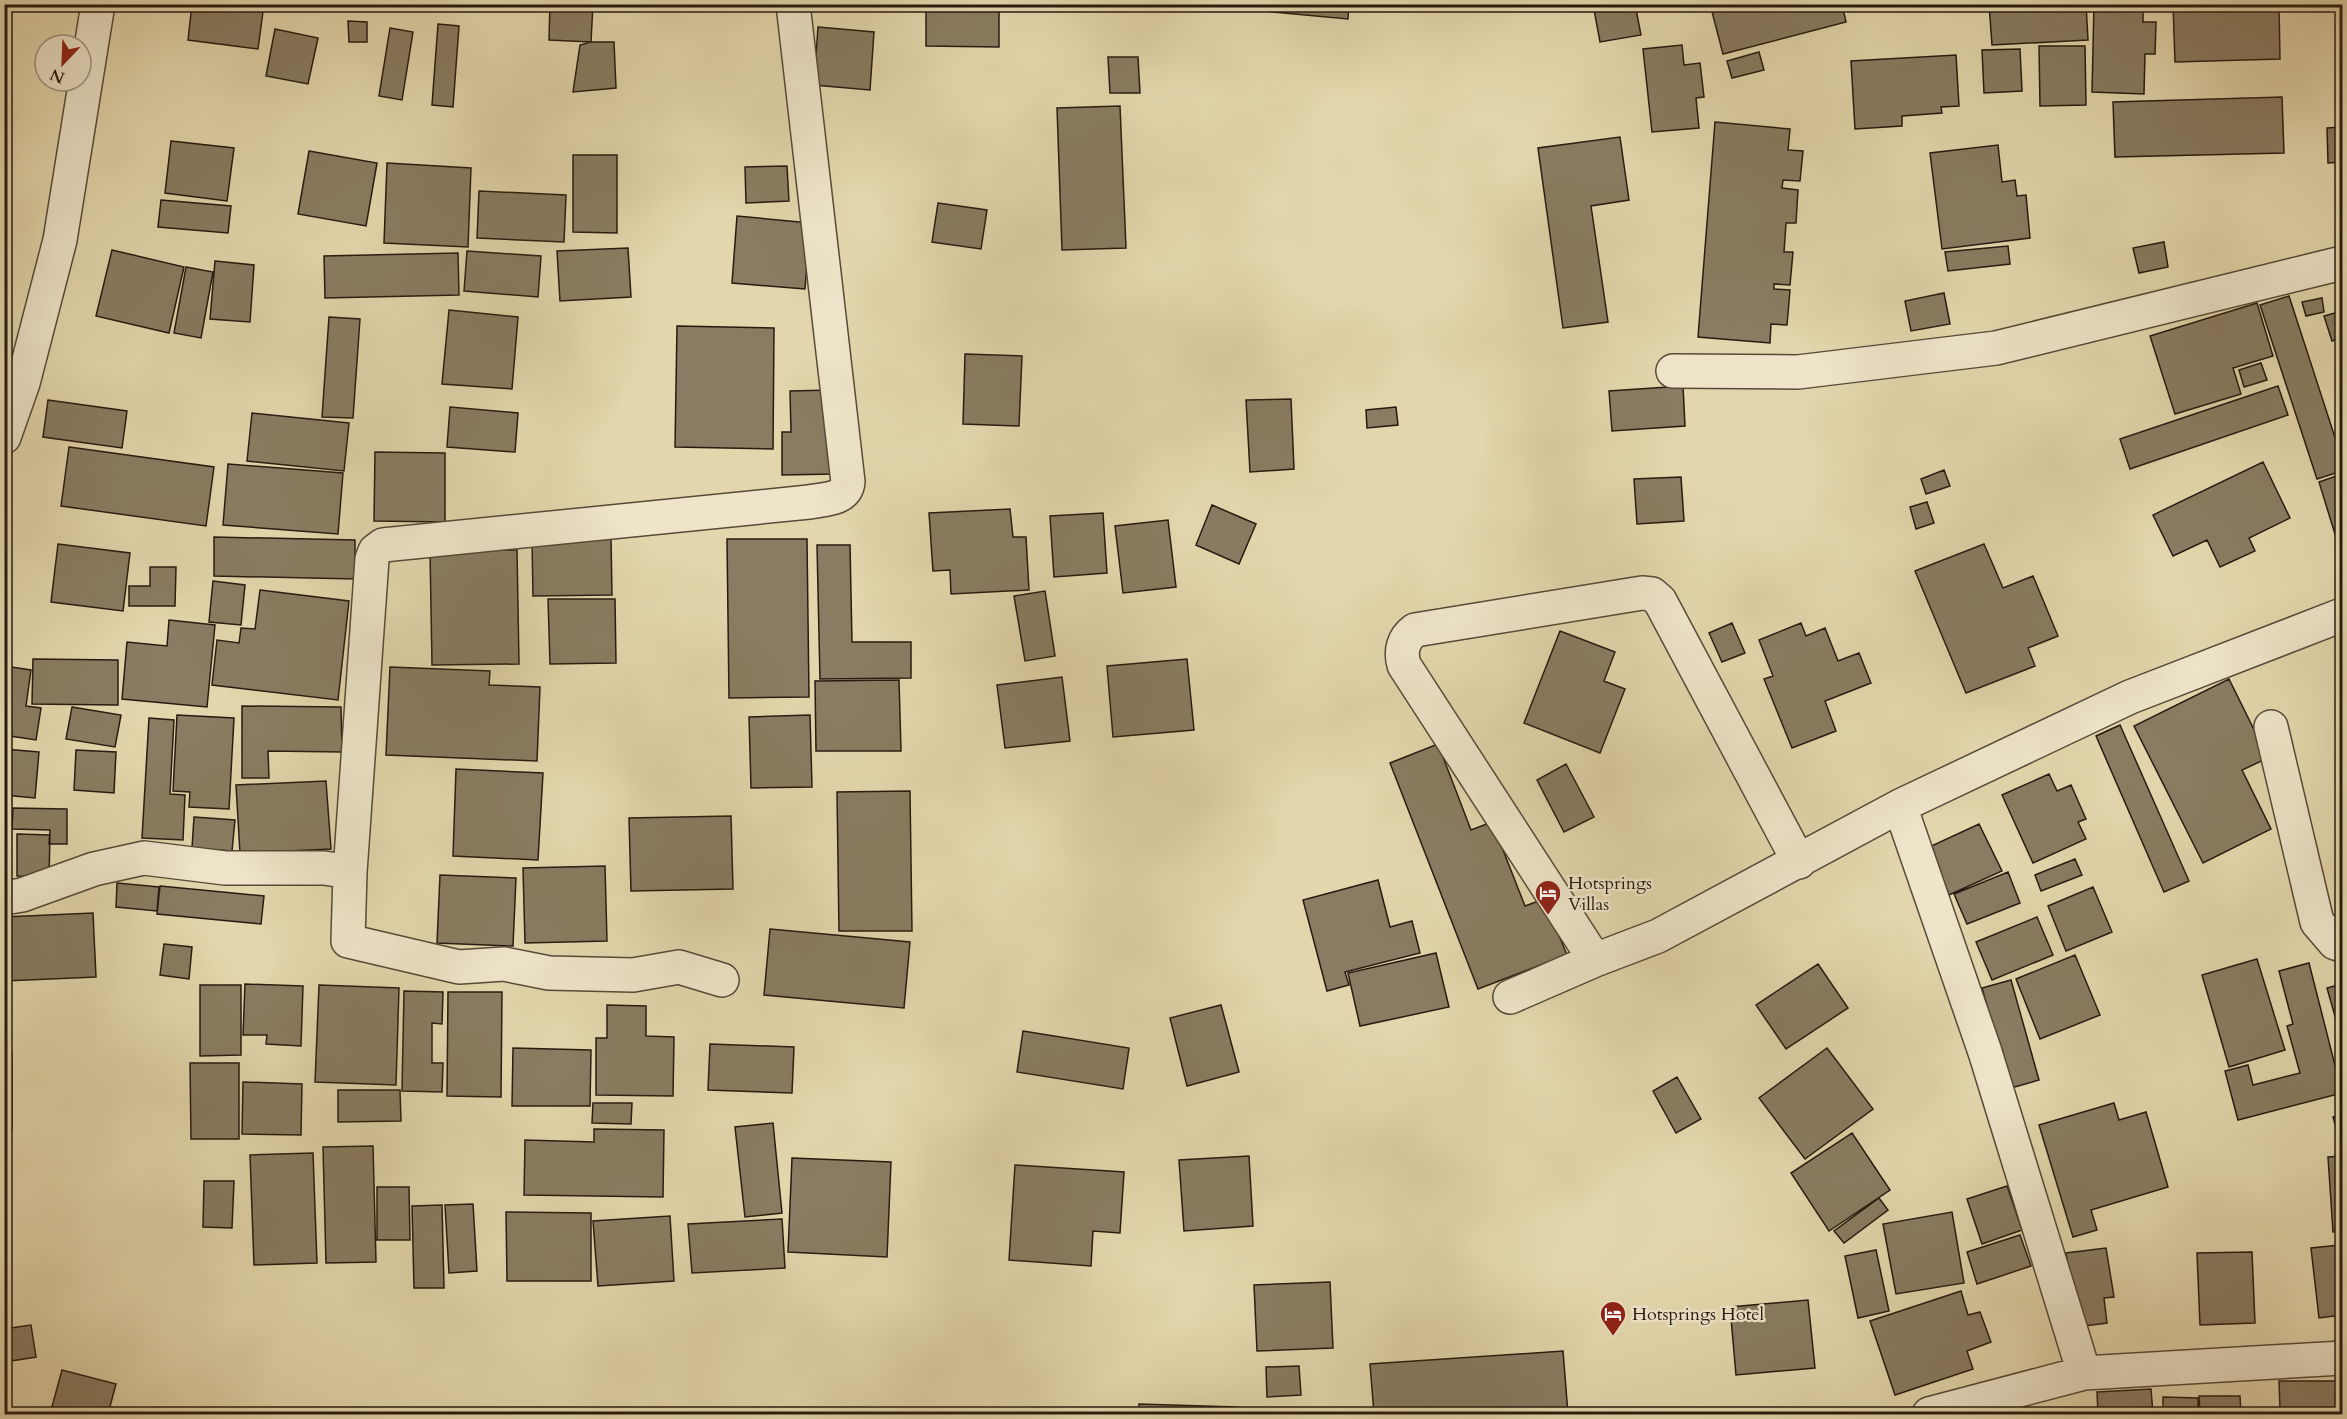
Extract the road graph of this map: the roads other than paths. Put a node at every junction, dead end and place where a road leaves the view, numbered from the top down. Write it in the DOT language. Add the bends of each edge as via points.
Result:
graph roads {
  1 [pos="98,4"];
  2 [pos="793,4"];
  3 [pos="2343,264"];
  4 [pos="1673,371"];
  5 [pos="4,437"];
  6 [pos="2343,615"];
  7 [pos="2271,727"];
  8 [pos="1900,806"];
  9 [pos="1799,862"];
  10 [pos="350,872"];
  11 [pos="4,898"];
  12 [pos="2343,945"];
  13 [pos="1594,960"];
  14 [pos="722,980"];
  15 [pos="1510,997"];
  16 [pos="2343,1358"];
  17 [pos="2084,1373"];
  18 [pos="1929,1414"];
  1 -- 5 [label="street" via="60,240 23,383"];
  2 -- 10 [label="street" via="847,489 838,496 809,502 383,545 375,551"];
  3 -- 4 [label="street" via="1996,348 1798,372"];
  6 -- 8 [label="street" via="2130,697"];
  7 -- 12 [label="street" via="2317,922 2336,943"];
  8 -- 9 [label="street"];
  8 -- 17 [label="street" via="1985,1052"];
  9 -- 13 [label="street" via="1658,936"];
  9 -- 13 [label="street" via="1660,601 1652,594 1415,630 1408,635 1402,650 1404,665"];
  10 -- 11 [label="street" via="324,868 225,868 144,858"];
  10 -- 14 [label="street" via="348,941 459,968 504,963 549,973 633,975 679,967"];
  13 -- 15 [label="street"];
  16 -- 17 [label="street"];
  17 -- 18 [label="street"];
}
